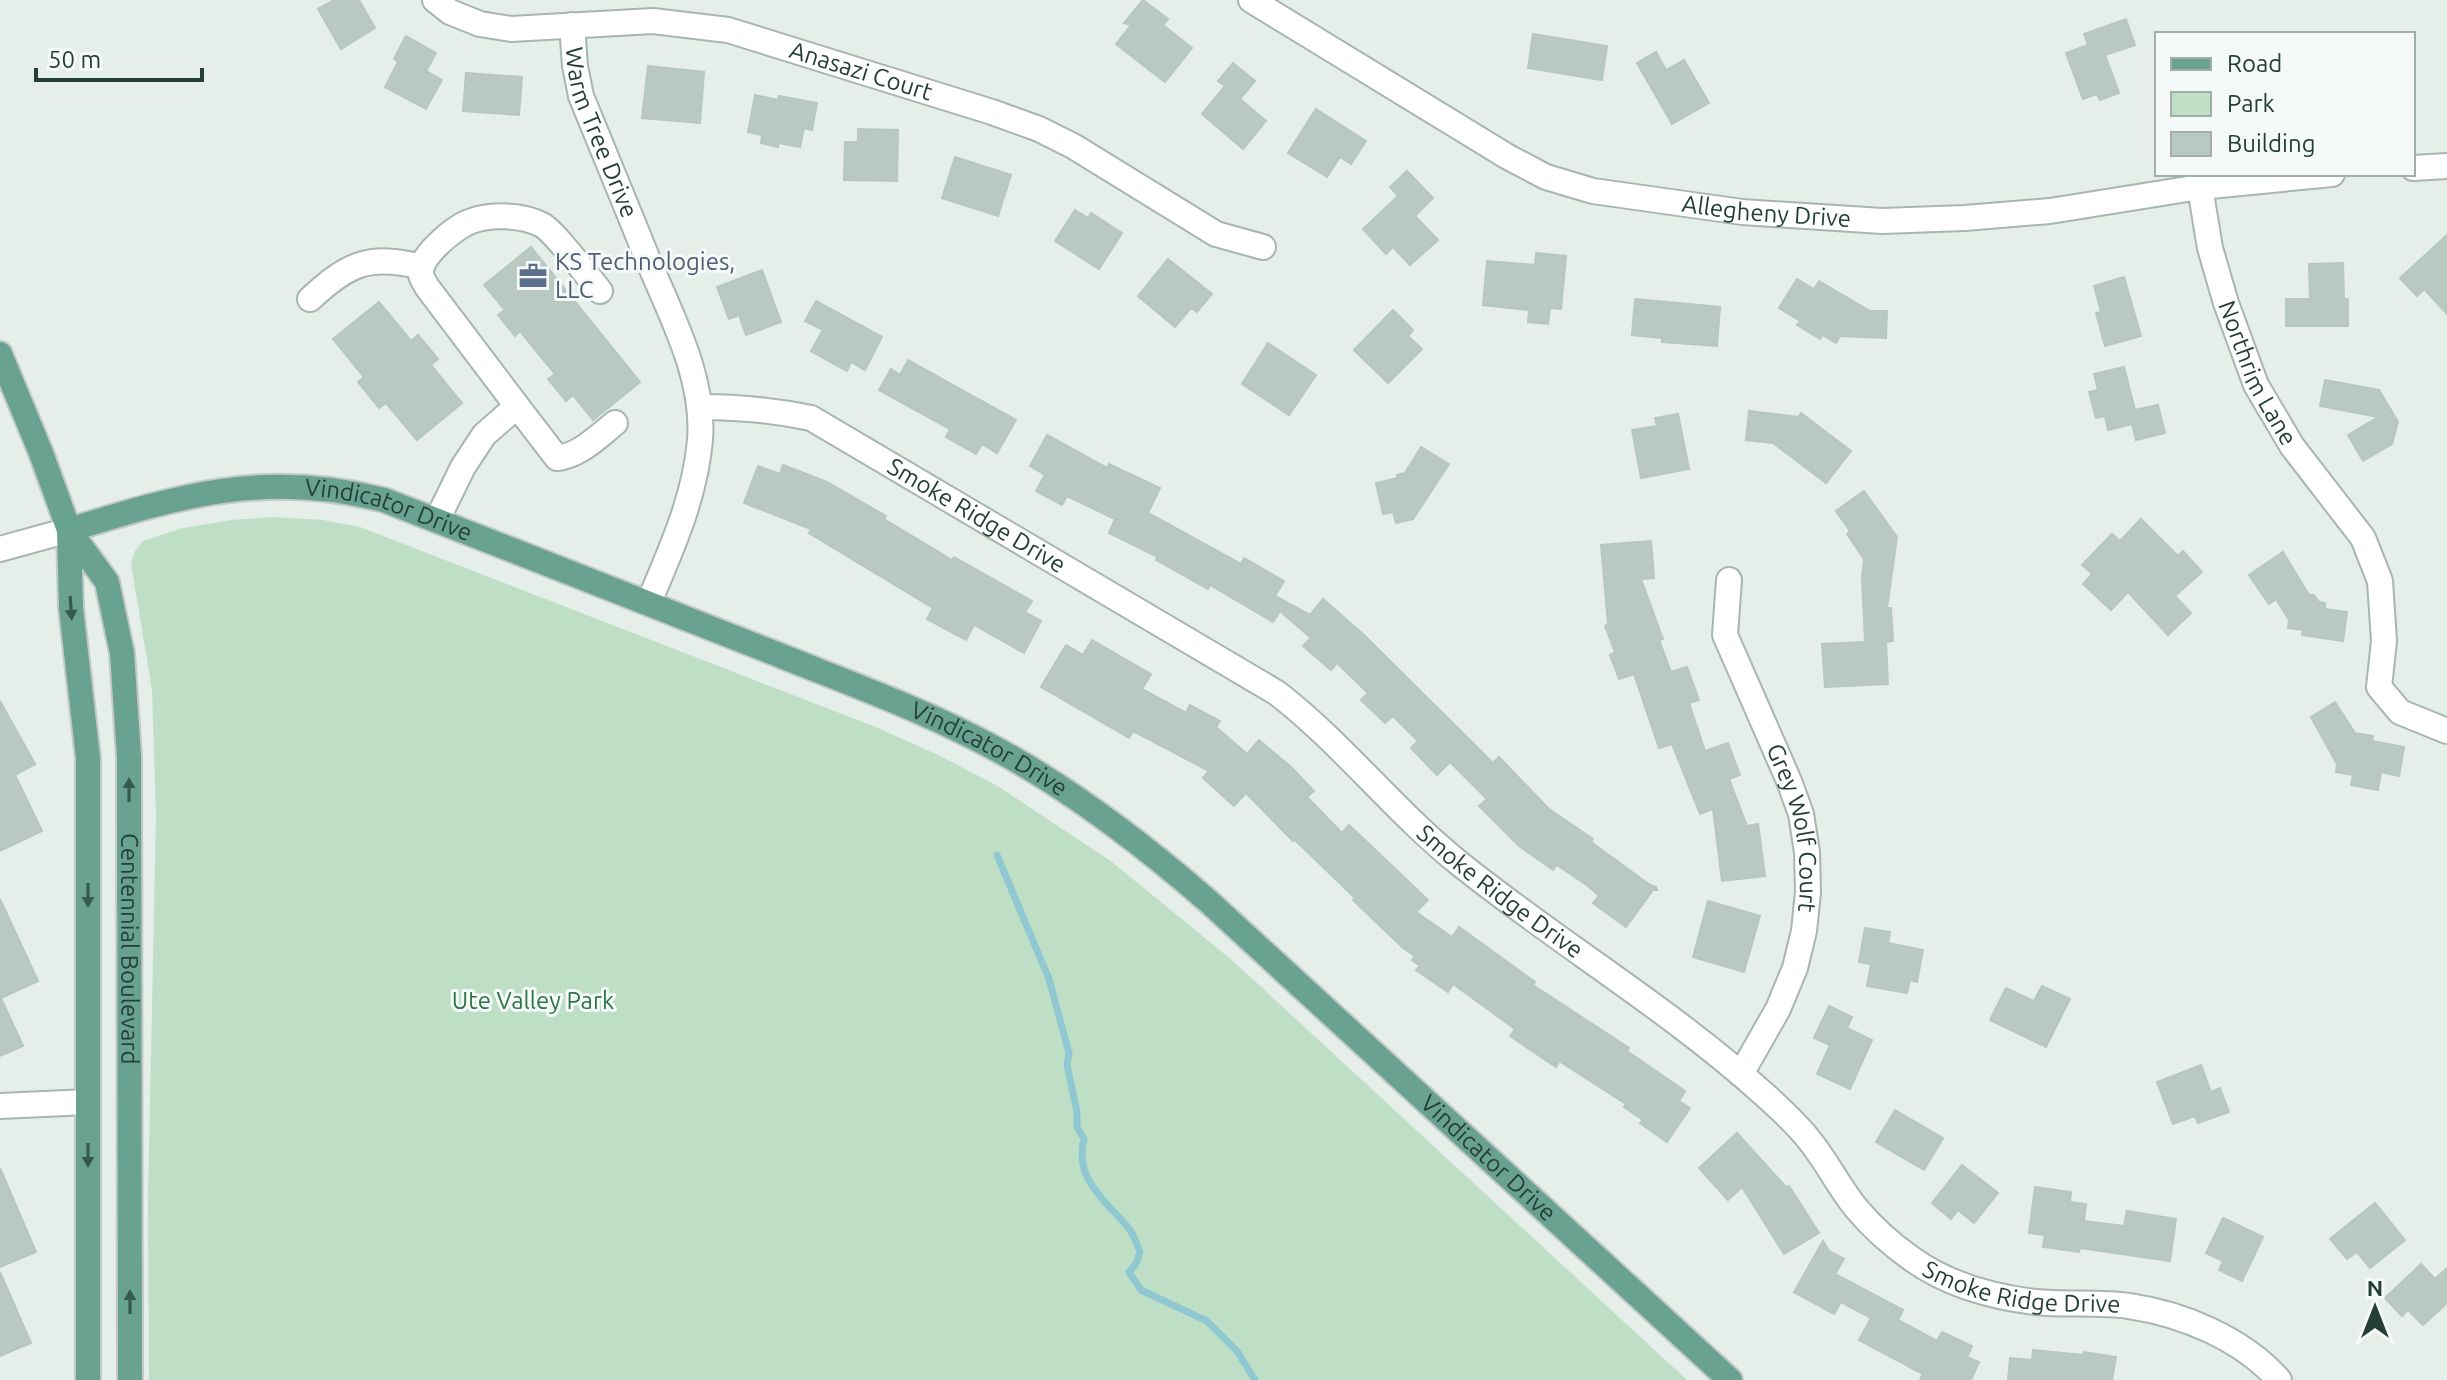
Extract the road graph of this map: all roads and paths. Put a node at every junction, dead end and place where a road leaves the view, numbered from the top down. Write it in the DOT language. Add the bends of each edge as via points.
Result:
graph roads {
  1 [pos="435,0"];
  2 [pos="1251,0"];
  3 [pos="572,25"];
  4 [pos="2447,166"];
  5 [pos="2415,168"];
  6 [pos="2312,176"];
  7 [pos="2200,187"];
  8 [pos="1263,247"];
  9 [pos="422,267"];
  10 [pos="600,291"];
  11 [pos="310,299"];
  12 [pos="0,354"];
  13 [pos="517,406"];
  14 [pos="700,407"];
  15 [pos="615,423"];
  16 [pos="437,520"];
  17 [pos="69,530"];
  18 [pos="0,549"];
  19 [pos="1729,580"];
  20 [pos="649,602"];
  21 [pos="2447,731"];
  22 [pos="1741,1074"];
  23 [pos="88,1102"];
  24 [pos="0,1106"];
  25 [pos="88,1380"];
  26 [pos="130,1380"];
  27 [pos="1730,1380"];
  28 [pos="2279,1380"];
  1 -- 3 [label="street, Anasazi Court" via="480,24 511,29"];
  2 -- 7 [label="street, Allegheny Drive" via="1508,157 1546,177 1593,191 1742,212 1882,221 2050,211"];
  3 -- 8 [label="street, Anasazi Court" via="653,21 728,30 992,112 1073,146 1216,234"];
  3 -- 14 [label="street, Warm Tree Drive" via="581,96 678,333"];
  4 -- 5 [label="street"];
  6 -- 7 [label="street, Allegheny Drive"];
  7 -- 21 [label="street, Northrim Lane" via="2210,248 2256,385 2292,446 2363,538 2380,581 2384,641 2379,687 2400,712"];
  9 -- 10 [label="street" via="439,243 469,222 522,217 545,227"];
  9 -- 11 [label="street" via="387,261 350,267"];
  9 -- 13 [label="street" via="427,287"];
  12 -- 17 [label="main road, Centennial Boulevard"];
  13 -- 15 [label="street" via="557,458 592,442"];
  13 -- 16 [label="street" via="484,435"];
  14 -- 20 [label="street, Warm Tree Drive" via="690,496"];
  14 -- 22 [label="street, Smoke Ridge Drive" via="745,407 811,418 1277,693 1458,862"];
  16 -- 17 [label="main road, Vindicator Drive" via="347,491 277,485 229,488 149,505"];
  16 -- 20 [label="main road, Vindicator Drive"];
  17 -- 18 [label="street"];
  17 -- 23 [label="main road, Centennial Boulevard, one-way" via="71,608 88,758"];
  26 -- 17 [label="main road, Centennial Boulevard, one-way" via="129,757 122,653 107,582"];
  19 -- 22 [label="street, Grey Wolf Court" via="1725,635 1801,814 1808,892 1795,968"];
  20 -- 27 [label="main road, Vindicator Drive" via="976,738 1147,849"];
  22 -- 28 [label="street, Smoke Ridge Drive" via="1810,1141 1856,1208 1924,1267 1993,1294 2127,1306 2168,1315 2238,1347"];
  23 -- 24 [label="street"];
  23 -- 25 [label="main road, Centennial Boulevard, one-way"];
}
